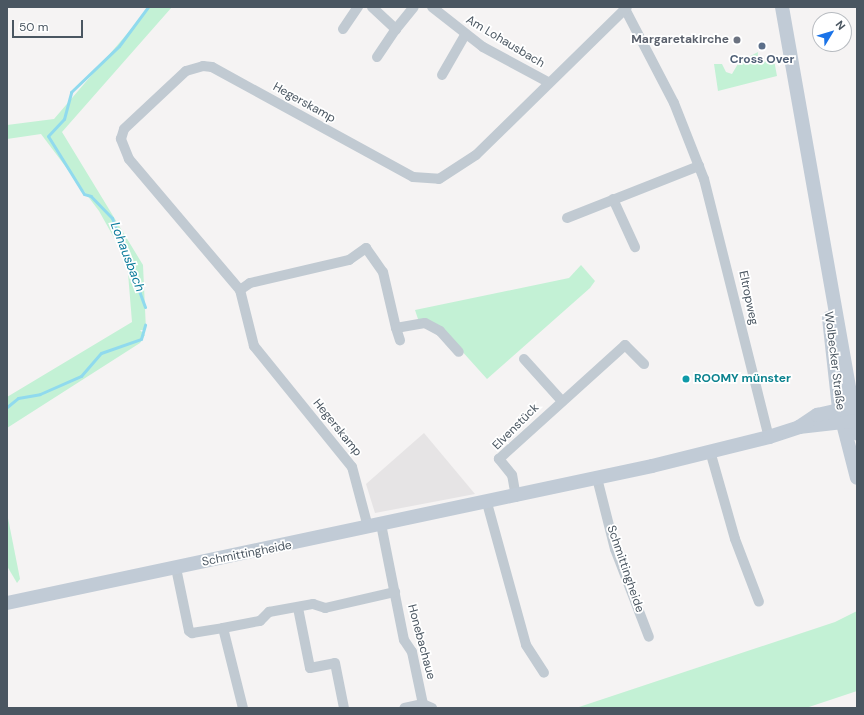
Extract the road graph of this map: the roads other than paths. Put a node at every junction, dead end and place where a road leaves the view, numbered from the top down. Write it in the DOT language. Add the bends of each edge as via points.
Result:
graph roads {
  1 [pos="358,7"];
  2 [pos="372,7"];
  3 [pos="414,7"];
  4 [pos="432,7"];
  5 [pos="626,7"];
  6 [pos="782,7"];
  7 [pos="343,29"];
  8 [pos="396,29"];
  9 [pos="465,35"];
  10 [pos="377,57"];
  11 [pos="442,75"];
  12 [pos="548,82"];
  13 [pos="699,166"];
  14 [pos="613,199"];
  15 [pos="567,218"];
  16 [pos="635,246"];
  17 [pos="240,290"];
  18 [pos="396,328"];
  19 [pos="400,340"];
  20 [pos="459,352"];
  21 [pos="524,359"];
  22 [pos="644,364"];
  23 [pos="562,401"];
  24 [pos="851,417"];
  25 [pos="768,437"];
  26 [pos="710,451"];
  27 [pos="597,478"];
  28 [pos="857,478"];
  29 [pos="516,497"];
  30 [pos="487,503"];
  31 [pos="374,526"];
  32 [pos="176,568"];
  33 [pos="394,592"];
  34 [pos="759,602"];
  35 [pos="7,603"];
  36 [pos="298,608"];
  37 [pos="223,628"];
  38 [pos="649,637"];
  39 [pos="544,672"];
  40 [pos="427,706"];
  41 [pos="243,708"];
  42 [pos="344,708"];
  43 [pos="404,708"];
  1 -- 7 [label="street"];
  2 -- 8 [label="street"];
  3 -- 8 [label="street"];
  4 -- 9 [label="street, Am Lohausbach"];
  5 -- 12 [label="street, Hegerskamp"];
  5 -- 13 [label="street, Eltropweg" via="674,103"];
  6 -- 24 [label="street, Wolbecker Straße"];
  8 -- 10 [label="street"];
  9 -- 11 [label="street"];
  9 -- 12 [label="street, Am Lohausbach"];
  12 -- 17 [label="street, Hegerskamp" via="462,167 431,180 413,177 212,67 196,66 186,71 130,119 121,139 123,150"];
  13 -- 14 [label="street"];
  13 -- 25 [label="street, Eltropweg" via="722,239"];
  14 -- 15 [label="street"];
  14 -- 16 [label="street"];
  17 -- 18 [label="street" via="250,283 349,260 366,248 383,272"];
  17 -- 31 [label="street, Hegerskamp" via="254,346 352,468"];
  18 -- 19 [label="street"];
  18 -- 20 [label="street" via="426,323 440,331"];
  21 -- 23 [label="street"];
  22 -- 23 [label="street, Elvenstück" via="625,345"];
  23 -- 29 [label="street, Elvenstück" via="499,459 512,474"];
  24 -- 25 [label="street, Schmittingheide" via="817,415 799,427"];
  24 -- 28 [label="street, Wolbecker Straße"];
  25 -- 26 [label="street, Schmittingheide"];
  26 -- 27 [label="street, Schmittingheide"];
  26 -- 34 [label="street" via="735,539"];
  27 -- 29 [label="street, Schmittingheide"];
  27 -- 38 [label="street, Schmittingheide" via="615,549"];
  29 -- 30 [label="street, Schmittingheide"];
  30 -- 31 [label="street, Schmittingheide"];
  30 -- 39 [label="street" via="526,645"];
  31 -- 32 [label="street, Schmittingheide"];
  31 -- 33 [label="street, Honebachaue"];
  32 -- 35 [label="street, Schmittingheide"];
  32 -- 37 [label="street, Honebachaue" via="189,631 192,633"];
  33 -- 36 [label="street, Honebachaue" via="325,608 313,604"];
  33 -- 40 [label="street, Honebachaue"];
  36 -- 37 [label="street, Honebachaue" via="268,612 260,621"];
  36 -- 42 [label="street" via="310,668 335,663"];
  37 -- 41 [label="street"];
  40 -- 43 [label="street, Honebachaue"];
}
